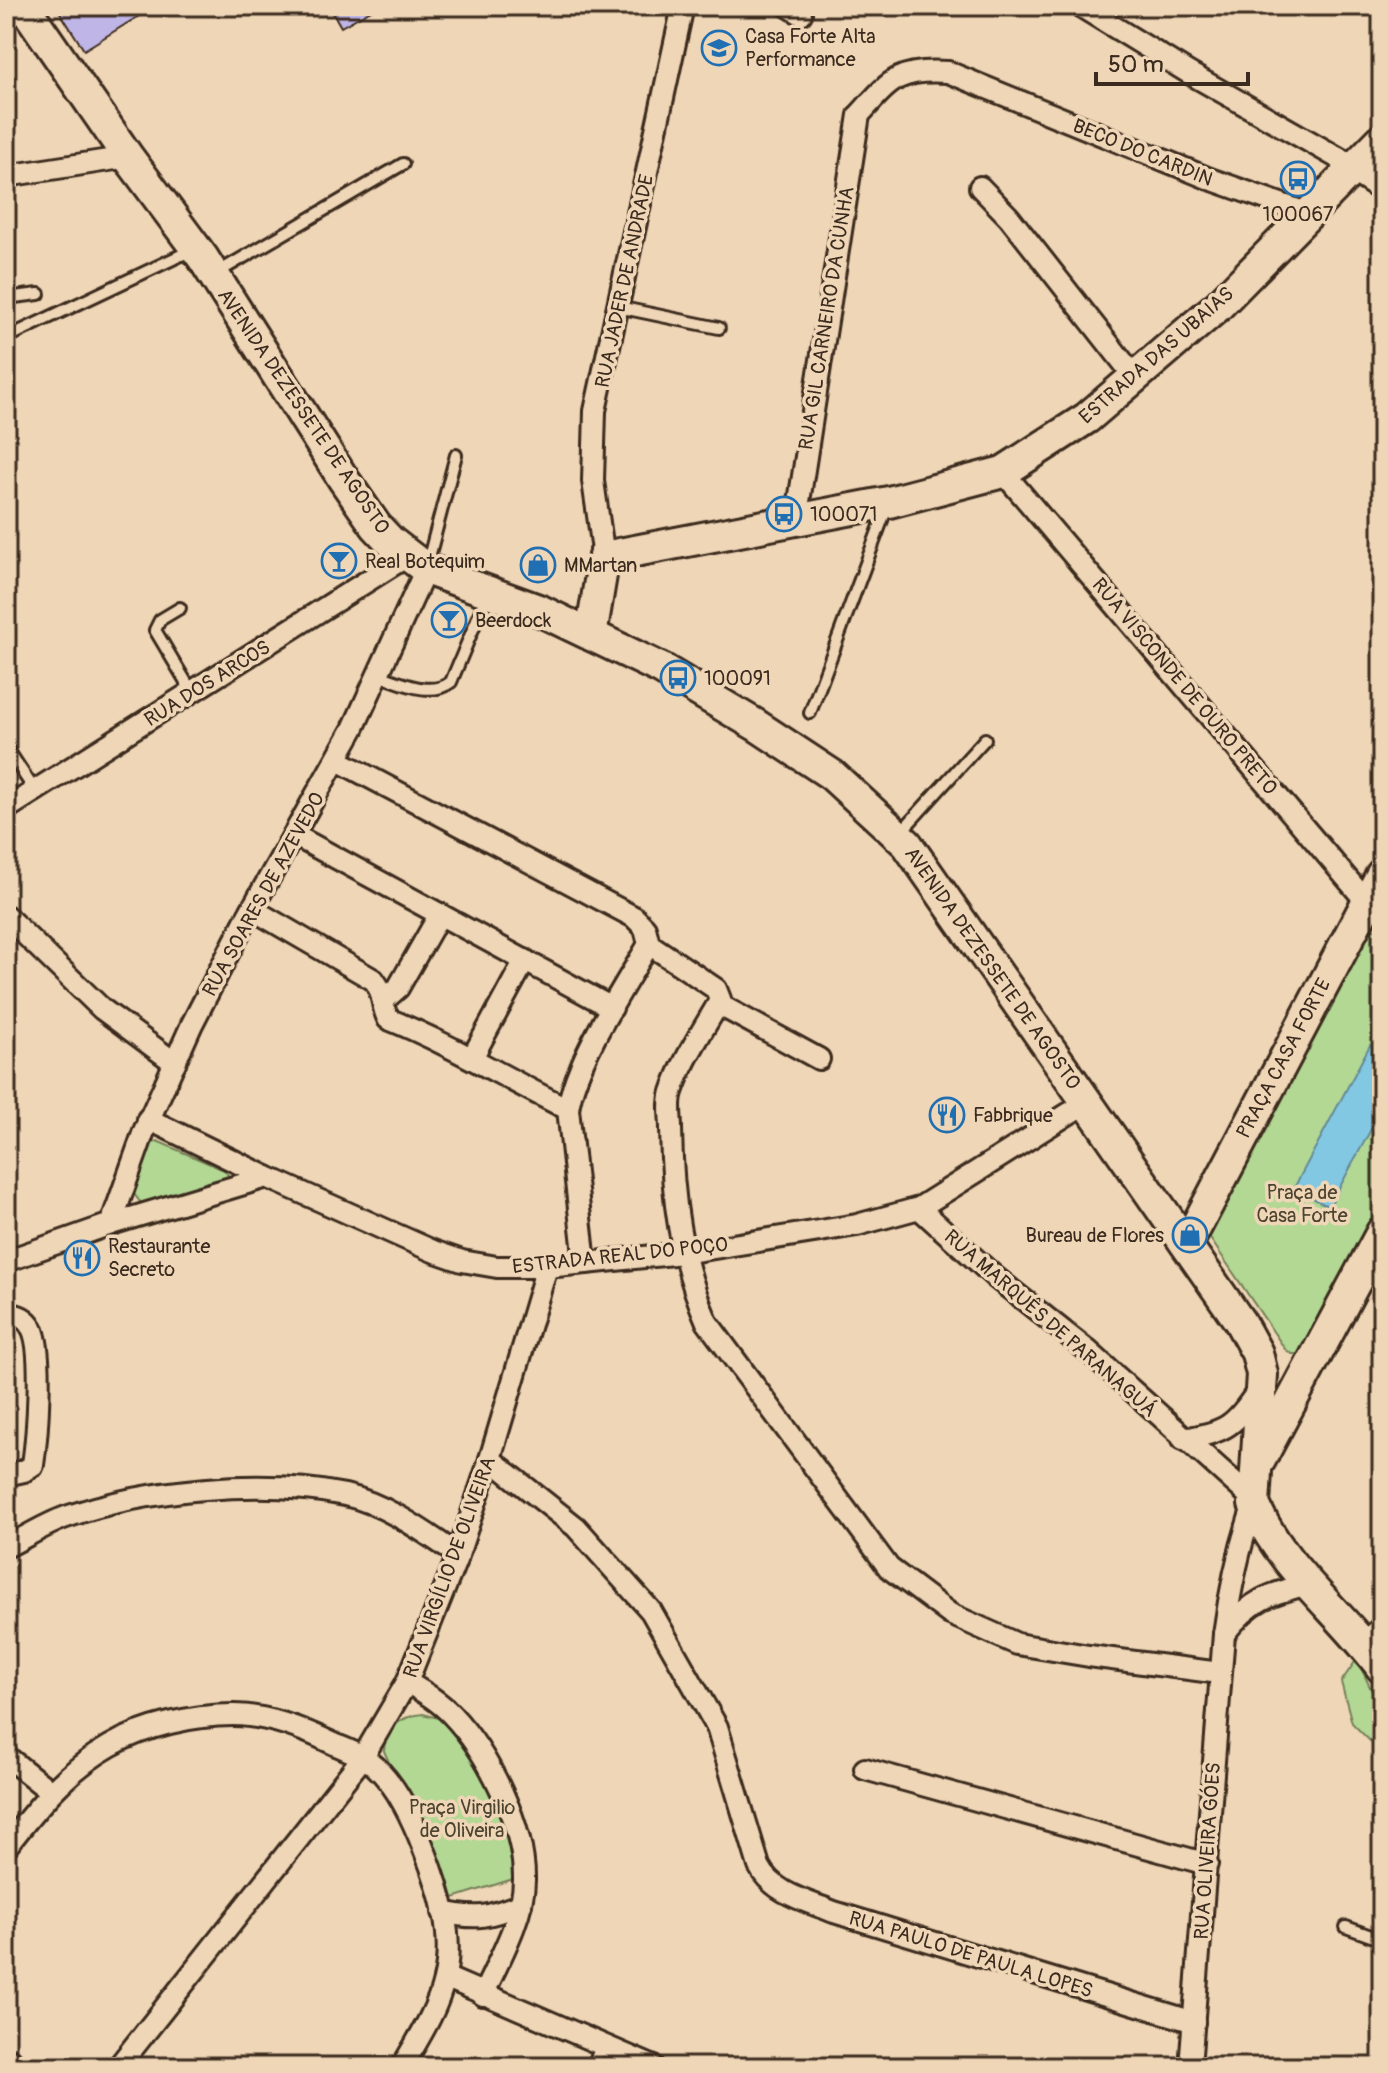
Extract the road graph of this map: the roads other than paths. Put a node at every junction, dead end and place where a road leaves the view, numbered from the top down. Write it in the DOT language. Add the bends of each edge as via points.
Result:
graph roads {
  1 [pos="683,6"];
  2 [pos="1080,6"];
  3 [pos="26,7"];
  4 [pos="859,115"];
  5 [pos="1382,139"];
  6 [pos="128,157"];
  7 [pos="403,164"];
  8 [pos="1356,168"];
  9 [pos="6,176"];
  10 [pos="1382,185"];
  11 [pos="980,187"];
  12 [pos="1309,214"];
  13 [pos="196,249"];
  14 [pos="214,275"];
  15 [pos="39,294"];
  16 [pos="6,298"];
  17 [pos="618,307"];
  18 [pos="719,328"];
  19 [pos="6,338"];
  20 [pos="1134,376"];
  21 [pos="456,455"];
  22 [pos="1003,472"];
  23 [pos="889,502"];
  24 [pos="796,521"];
  25 [pos="604,557"];
  26 [pos="416,563"];
  27 [pos="489,593"];
  28 [pos="180,608"];
  29 [pos="557,618"];
  30 [pos="591,635"];
  31 [pos="378,675"];
  32 [pos="192,692"];
  33 [pos="810,713"];
  34 [pos="985,739"];
  35 [pos="6,747"];
  36 [pos="337,760"];
  37 [pos="35,791"];
  38 [pos="6,809"];
  39 [pos="294,835"];
  40 [pos="898,835"];
  41 [pos="1382,874"];
  42 [pos="1374,906"];
  43 [pos="252,909"];
  44 [pos="440,914"];
  45 [pos="6,916"];
  46 [pos="649,944"];
  47 [pos="525,960"];
  48 [pos="383,998"];
  49 [pos="718,1004"];
  50 [pos="612,1008"];
  51 [pos="472,1058"];
  52 [pos="819,1059"];
  53 [pos="175,1063"];
  54 [pos="1087,1102"];
  55 [pos="568,1109"];
  56 [pos="148,1119"];
  57 [pos="267,1177"];
  58 [pos="919,1208"];
  59 [pos="111,1224"];
  60 [pos="1382,1232"];
  61 [pos="1187,1244"];
  62 [pos="683,1253"];
  63 [pos="6,1261"];
  64 [pos="585,1263"];
  65 [pos="547,1267"];
  66 [pos="6,1314"];
  67 [pos="1262,1385"];
  68 [pos="1183,1439"];
  69 [pos="490,1459"];
  70 [pos="1255,1469"];
  71 [pos="6,1475"];
  72 [pos="1254,1502"];
  73 [pos="6,1547"];
  74 [pos="458,1555"];
  75 [pos="1310,1584"];
  76 [pos="1224,1634"];
  77 [pos="1373,1635"];
  78 [pos="1382,1668"];
  79 [pos="1220,1673"];
  80 [pos="407,1682"];
  81 [pos="6,1756"];
  82 [pos="363,1757"];
  83 [pos="865,1769"];
  84 [pos="51,1792"];
  85 [pos="6,1847"];
  86 [pos="1207,1864"];
  87 [pos="521,1904"];
  88 [pos="443,1912"];
  89 [pos="1346,1927"];
  90 [pos="1382,1940"];
  91 [pos="445,1977"];
  92 [pos="483,1995"];
  93 [pos="1194,2022"];
  94 [pos="602,2045"];
  95 [pos="6,2057"];
  96 [pos="20,2067"];
  97 [pos="118,2067"];
  98 [pos="402,2067"];
  99 [pos="592,2067"];
  100 [pos="654,2067"];
  101 [pos="1190,2067"];
  1 -- 17 [label="street, RUA JADER DE ANDRADE"];
  2 -- 8 [label="street"];
  3 -- 6 [label="main road, AVENIDA DEZESSETE DE AGOSTO"];
  4 -- 12 [label="street, BECO DO CARDIN" via="889,82 904,74 948,72"];
  4 -- 24 [label="street, RUA GIL CARNEIRO DA CUNHA"];
  5 -- 8 [label="main road, ESTRADA DAS UBAIAS"];
  6 -- 9 [label="street"];
  6 -- 13 [label="main road, AVENIDA DEZESSETE DE AGOSTO"];
  7 -- 14 [label="lane"];
  8 -- 10 [label="main road"];
  8 -- 12 [label="main road, ESTRADA DAS UBAIAS"];
  11 -- 20 [label="street"];
  12 -- 20 [label="main road, ESTRADA DAS UBAIAS" via="1218,306"];
  13 -- 14 [label="main road, AVENIDA DEZESSETE DE AGOSTO"];
  13 -- 19 [label="lane"];
  14 -- 26 [label="main road, AVENIDA DEZESSETE DE AGOSTO" via="368,514"];
  15 -- 16 [label="lane"];
  17 -- 18 [label="lane"];
  17 -- 25 [label="street, RUA JADER DE ANDRADE" via="592,444"];
  20 -- 22 [label="main road, ESTRADA DAS UBAIAS" via="1087,418"];
  21 -- 26 [label="lane"];
  22 -- 23 [label="main road, ESTRADA DAS UBAIAS"];
  22 -- 42 [label="street, RUA VISCONDE DE OURO PRETO"];
  23 -- 24 [label="main road, ESTRADA DAS UBAIAS"];
  23 -- 33 [label="lane"];
  24 -- 25 [label="main road, ESTRADA DAS UBAIAS"];
  25 -- 29 [label="main road"];
  25 -- 30 [label="main road, RUA JADER DE ANDRADE"];
  26 -- 27 [label="main road, AVENIDA DEZESSETE DE AGOSTO"];
  26 -- 31 [label="street, RUA SOARES DE AZEVEDO"];
  26 -- 32 [label="street, RUA DOS ARCOS"];
  27 -- 29 [label="main road, AVENIDA DEZESSETE DE AGOSTO"];
  27 -- 31 [label="lane" via="451,682 443,688 426,689"];
  28 -- 32 [label="lane" via="160,620 155,630"];
  29 -- 30 [label="main road, AVENIDA DEZESSETE DE AGOSTO"];
  30 -- 40 [label="main road, AVENIDA DEZESSETE DE AGOSTO" via="662,669 756,725 832,775"];
  31 -- 36 [label="street, RUA SOARES DE AZEVEDO"];
  32 -- 37 [label="street, RUA DOS ARCOS"];
  34 -- 40 [label="lane"];
  35 -- 37 [label="lane"];
  36 -- 39 [label="street, RUA SOARES DE AZEVEDO"];
  36 -- 46 [label="street" via="634,917 645,928"];
  37 -- 38 [label="street, RUA DOS ARCOS"];
  39 -- 43 [label="street, RUA SOARES DE AZEVEDO"];
  39 -- 44 [label="street"];
  40 -- 54 [label="main road, AVENIDA DEZESSETE DE AGOSTO"];
  41 -- 42 [label="main road, PRAÇA CASA FORTE"];
  42 -- 61 [label="main road, PRAÇA CASA FORTE"];
  43 -- 48 [label="street" via="374,980"];
  43 -- 53 [label="street, RUA SOARES DE AZEVEDO"];
  44 -- 47 [label="street"];
  44 -- 48 [label="street" via="398,988"];
  45 -- 53 [label="street" via="102,1009"];
  46 -- 49 [label="street" via="716,989"];
  46 -- 50 [label="street"];
  47 -- 50 [label="street"];
  47 -- 51 [label="street"];
  48 -- 51 [label="street" via="388,1019"];
  49 -- 52 [label="street"];
  49 -- 62 [label="street" via="671,1096"];
  50 -- 55 [label="street" via="571,1089"];
  51 -- 55 [label="street"];
  53 -- 56 [label="street, RUA SOARES DE AZEVEDO"];
  54 -- 58 [label="street, ESTRADA REAL DO POÇO"];
  54 -- 61 [label="main road, AVENIDA DEZESSETE DE AGOSTO"];
  55 -- 64 [label="street"];
  56 -- 57 [label="street, ESTRADA REAL DO POÇO"];
  56 -- 59 [label="street, RUA SOARES DE AZEVEDO"];
  57 -- 59 [label="street"];
  57 -- 65 [label="street, ESTRADA REAL DO POÇO" via="462,1261"];
  58 -- 62 [label="street, ESTRADA REAL DO POÇO" via="857,1225"];
  58 -- 68 [label="street, RUA MARQUÊS DE PARANAGUÁ"];
  59 -- 63 [label="street"];
  60 -- 70 [label="main road"];
  61 -- 67 [label="main road, AVENIDA DEZESSETE DE AGOSTO" via="1257,1353"];
  62 -- 64 [label="street, ESTRADA REAL DO POÇO"];
  62 -- 79 [label="street" via="707,1322 889,1568 950,1614 1017,1644"];
  64 -- 65 [label="street, ESTRADA REAL DO POÇO"];
  65 -- 69 [label="street, RUA VIRGÍLIO DE OLIVEIRA"];
  66 -- 71 [label="street" via="17,1314 31,1325 37,1345 33,1465"];
  67 -- 68 [label="street" via="1225,1429"];
  67 -- 70 [label="main road, AVENIDA DEZESSETE DE AGOSTO"];
  68 -- 72 [label="street, RUA MARQUÊS DE PARANAGUÁ"];
  69 -- 74 [label="street, RUA VIRGÍLIO DE OLIVEIRA"];
  69 -- 93 [label="street, RUA PAULO DE PAULA LOPES" via="576,1527 651,1611 717,1727 766,1880 834,1912"];
  70 -- 72 [label="main road, AVENIDA DEZESSETE DE AGOSTO"];
  72 -- 75 [label="main road" via="1260,1519"];
  72 -- 76 [label="street, RUA OLIVEIRA GÓES"];
  73 -- 74 [label="street" via="65,1517 155,1495 259,1486 347,1495 406,1520"];
  74 -- 80 [label="street, RUA VIRGÍLIO DE OLIVEIRA"];
  75 -- 76 [label="street" via="1257,1601"];
  75 -- 77 [label="main road"];
  76 -- 79 [label="street, RUA OLIVEIRA GÓES"];
  77 -- 78 [label="main road"];
  79 -- 86 [label="street, RUA OLIVEIRA GÓES"];
  80 -- 82 [label="street, RUA VIRGÍLIO DE OLIVEIRA"];
  80 -- 87 [label="street" via="452,1715 506,1801 520,1843"];
  81 -- 84 [label="street"];
  82 -- 84 [label="street" via="300,1729 233,1715 134,1734 96,1755"];
  82 -- 88 [label="street" via="386,1778 417,1832"];
  82 -- 97 [label="street, RUA VIRGÍLIO DE OLIVEIRA"];
  83 -- 86 [label="street"];
  84 -- 85 [label="street"];
  86 -- 93 [label="street, RUA OLIVEIRA GÓES"];
  87 -- 88 [label="street" via="483,1917"];
  87 -- 92 [label="street"];
  88 -- 91 [label="street"];
  89 -- 90 [label="lane"];
  91 -- 92 [label="street"];
  91 -- 98 [label="street" via="434,2010"];
  92 -- 94 [label="street"];
  93 -- 101 [label="street, RUA OLIVEIRA GÓES"];
  94 -- 99 [label="lane"];
  94 -- 100 [label="street"];
  95 -- 96 [label="street"];
}
